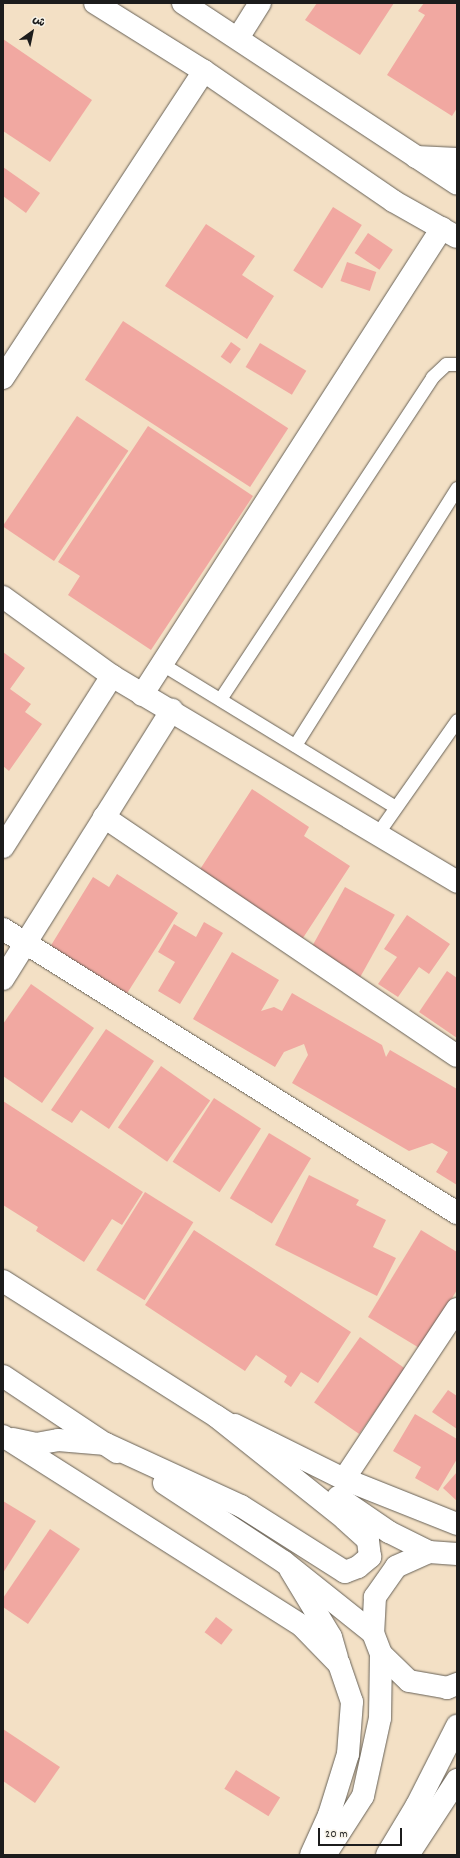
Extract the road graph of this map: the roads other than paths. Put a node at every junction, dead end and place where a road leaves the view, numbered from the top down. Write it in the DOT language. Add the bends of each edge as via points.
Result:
graph roads {
  1 [pos="95,3"];
  2 [pos="183,3"];
  3 [pos="260,3"];
  4 [pos="238,38"];
  5 [pos="204,71"];
  6 [pos="414,157"];
  7 [pos="457,159"];
  8 [pos="457,184"];
  9 [pos="452,228"];
  10 [pos="457,364"];
  11 [pos="3,378"];
  12 [pos="457,488"];
  13 [pos="3,597"];
  14 [pos="162,664"];
  15 [pos="112,676"];
  16 [pos="142,695"];
  17 [pos="220,700"];
  18 [pos="172,710"];
  19 [pos="457,720"];
  20 [pos="295,745"];
  21 [pos="395,807"];
  22 [pos="104,818"];
  23 [pos="377,834"];
  24 [pos="3,847"];
  25 [pos="457,882"];
  26 [pos="3,929"];
  27 [pos="24,944"];
  28 [pos="3,979"];
  29 [pos="457,1056"];
  30 [pos="457,1213"];
  31 [pos="3,1281"];
  32 [pos="457,1308"];
  33 [pos="3,1376"];
  34 [pos="216,1416"];
  35 [pos="3,1436"];
  36 [pos="106,1444"];
  37 [pos="344,1479"];
  38 [pos="457,1524"];
  39 [pos="429,1552"];
  40 [pos="457,1554"];
  41 [pos="284,1562"];
  42 [pos="373,1633"];
  43 [pos="381,1654"];
  44 [pos="339,1664"];
  45 [pos="457,1684"];
  46 [pos="457,1726"];
  47 [pos="457,1780"];
  48 [pos="311,1855"];
  49 [pos="325,1855"];
  50 [pos="387,1855"];
  51 [pos="408,1855"];
  1 -- 5 [label="street"];
  2 -- 4 [label="street"];
  3 -- 4 [label="street"];
  4 -- 6 [label="street"];
  5 -- 9 [label="street" via="393,201"];
  5 -- 11 [label="street"];
  6 -- 7 [label="street"];
  6 -- 8 [label="street"];
  9 -- 14 [label="street"];
  10 -- 17 [label="lane" via="446,364 432,377"];
  12 -- 20 [label="lane"];
  13 -- 15 [label="street"];
  14 -- 16 [label="street"];
  14 -- 17 [label="lane"];
  15 -- 16 [label="street"];
  15 -- 24 [label="street"];
  16 -- 18 [label="street"];
  17 -- 20 [label="lane"];
  18 -- 22 [label="street"];
  18 -- 23 [label="street"];
  19 -- 21 [label="lane"];
  20 -- 21 [label="lane"];
  21 -- 23 [label="lane"];
  22 -- 27 [label="street"];
  22 -- 29 [label="street"];
  23 -- 25 [label="street"];
  26 -- 27 [label="street"];
  27 -- 28 [label="street"];
  27 -- 30 [label="street"];
  31 -- 34 [label="street"];
  32 -- 37 [label="street"];
  33 -- 36 [label="street"];
  34 -- 36 [label="street" via="368,1540 370,1557 358,1567 345,1572 241,1506"];
  34 -- 37 [label="street"];
  34 -- 39 [label="street" via="389,1532"];
  35 -- 36 [label="street" via="36,1444 58,1440"];
  35 -- 44 [label="street" via="302,1626"];
  36 -- 41 [label="street"];
  37 -- 38 [label="street"];
  39 -- 40 [label="street"];
  39 -- 42 [label="street" via="396,1567 375,1597"];
  41 -- 42 [label="street"];
  41 -- 44 [label="street" via="309,1597 331,1637"];
  42 -- 43 [label="street"];
  43 -- 45 [label="street" via="409,1681 447,1688"];
  43 -- 49 [label="street" via="380,1718 364,1796"];
  44 -- 48 [label="street" via="352,1702 348,1754 329,1815"];
  46 -- 50 [label="street" via="417,1806"];
  47 -- 51 [label="street"];
}
